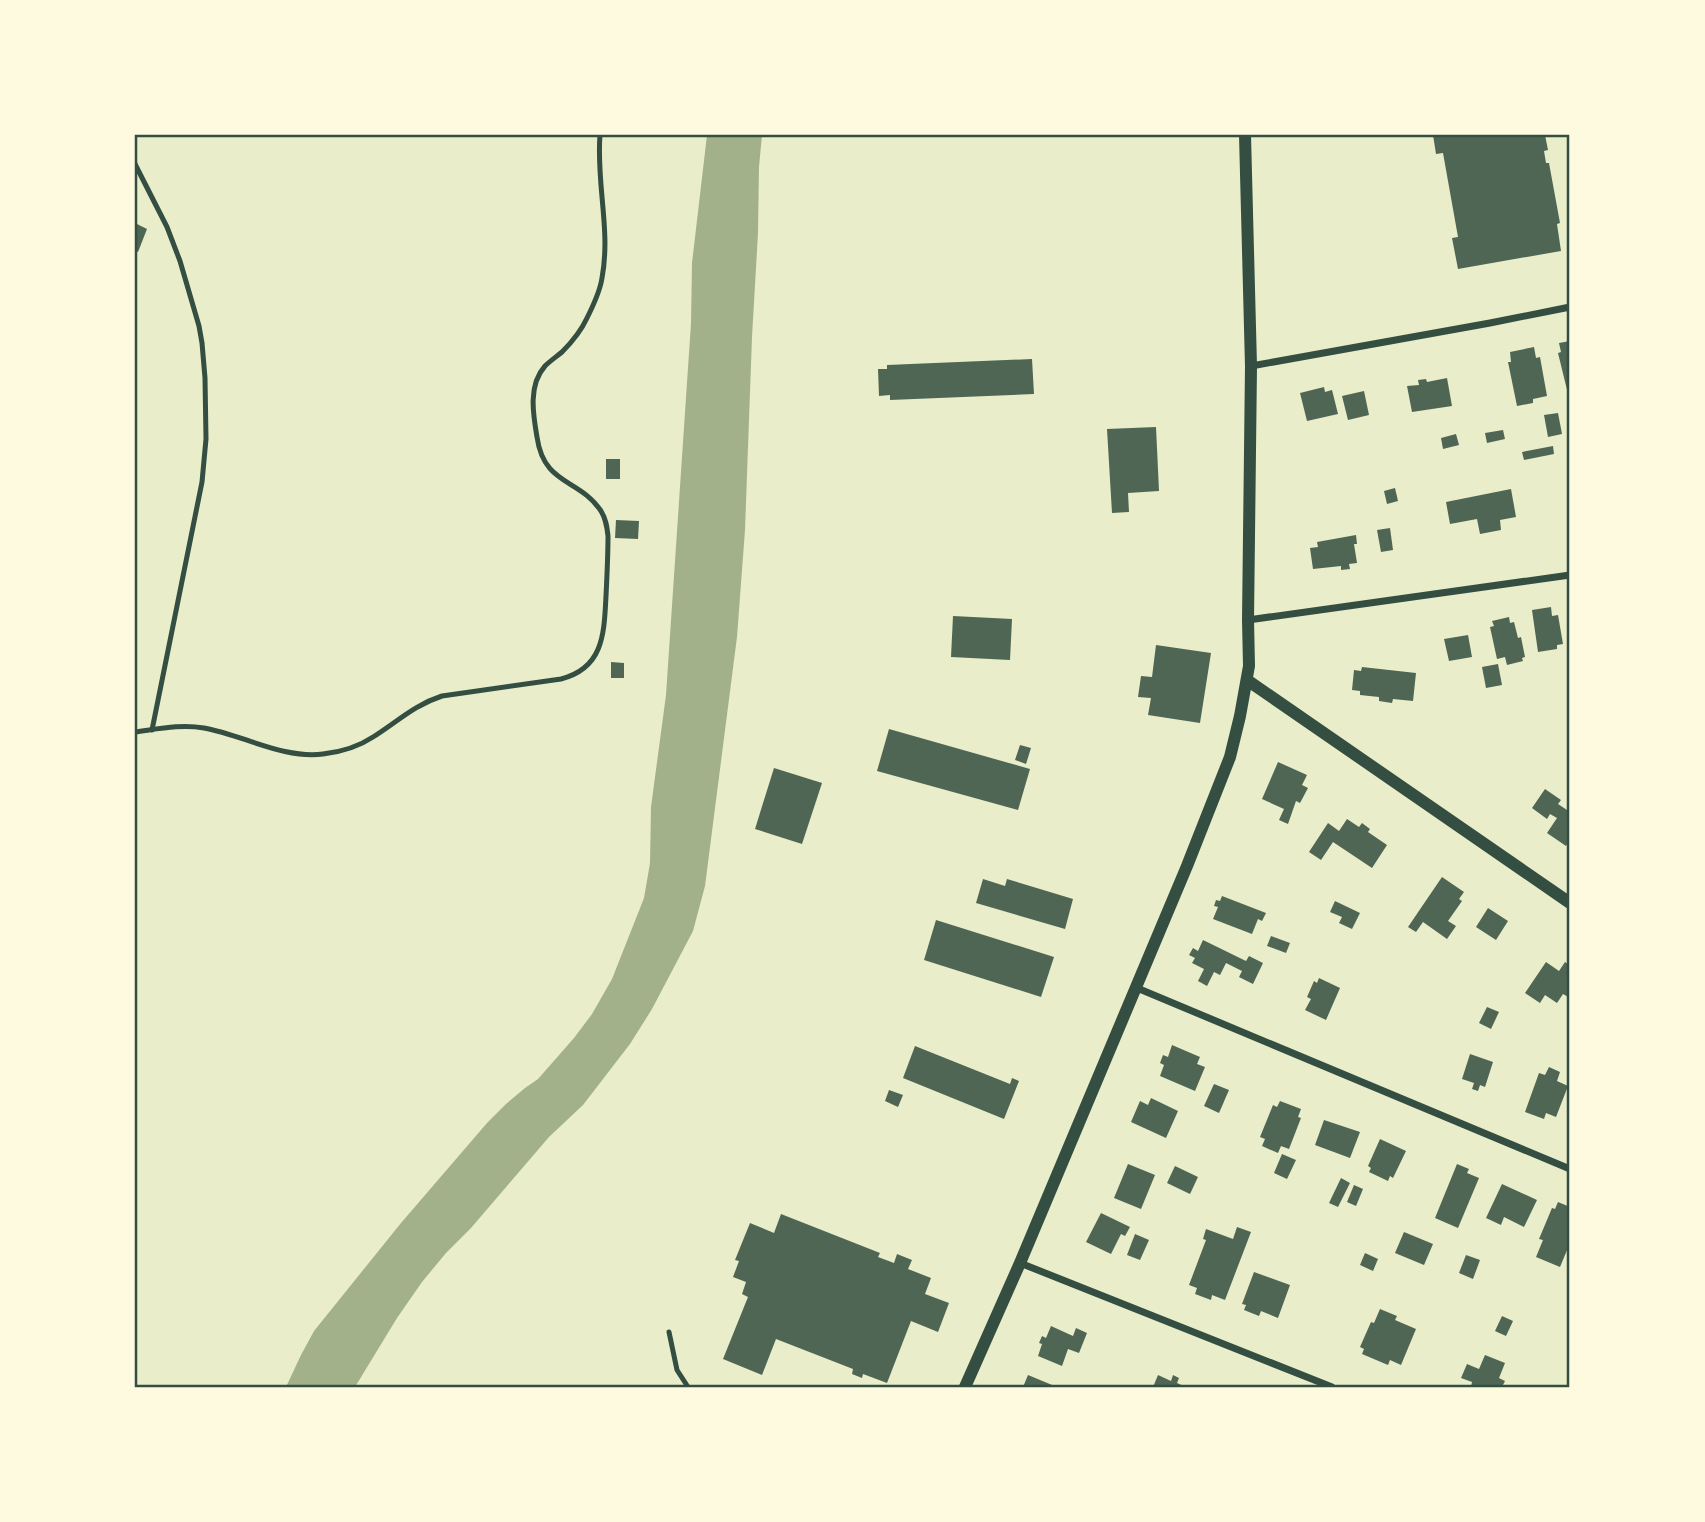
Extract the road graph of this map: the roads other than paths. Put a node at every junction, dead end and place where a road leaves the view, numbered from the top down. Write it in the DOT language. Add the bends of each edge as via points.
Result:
graph roads {
  1 [pos="600,135"];
  2 [pos="1245,135"];
  3 [pos="135,164"];
  4 [pos="1570,307"];
  5 [pos="1251,366"];
  6 [pos="1570,575"];
  7 [pos="1248,620"];
  8 [pos="1247,680"];
  9 [pos="152,730"];
  10 [pos="135,732"];
  11 [pos="1570,903"];
  12 [pos="1138,988"];
  13 [pos="1570,1169"];
  14 [pos="1020,1263"];
  15 [pos="669,1332"];
  16 [pos="688,1387"];
  17 [pos="965,1387"];
  18 [pos="1332,1387"];
  1 -- 9 [label="lane" via="606,240 602,281 582,328 540,372 533,393 542,458 555,475 594,503 606,522 605,623 591,662 574,676 429,700 372,738 336,752 302,755 207,728"];
  2 -- 5 [label="street"];
  3 -- 9 [label="lane" via="180,261 199,326 205,378 202,482"];
  4 -- 5 [label="street"];
  5 -- 7 [label="street"];
  6 -- 7 [label="street"];
  7 -- 8 [label="street"];
  8 -- 11 [label="street"];
  8 -- 12 [label="street" via="1230,757"];
  9 -- 10 [label="lane"];
  12 -- 13 [label="street"];
  12 -- 14 [label="street"];
  14 -- 17 [label="street"];
  14 -- 18 [label="street"];
  15 -- 16 [label="lane" via="677,1370"];
}
